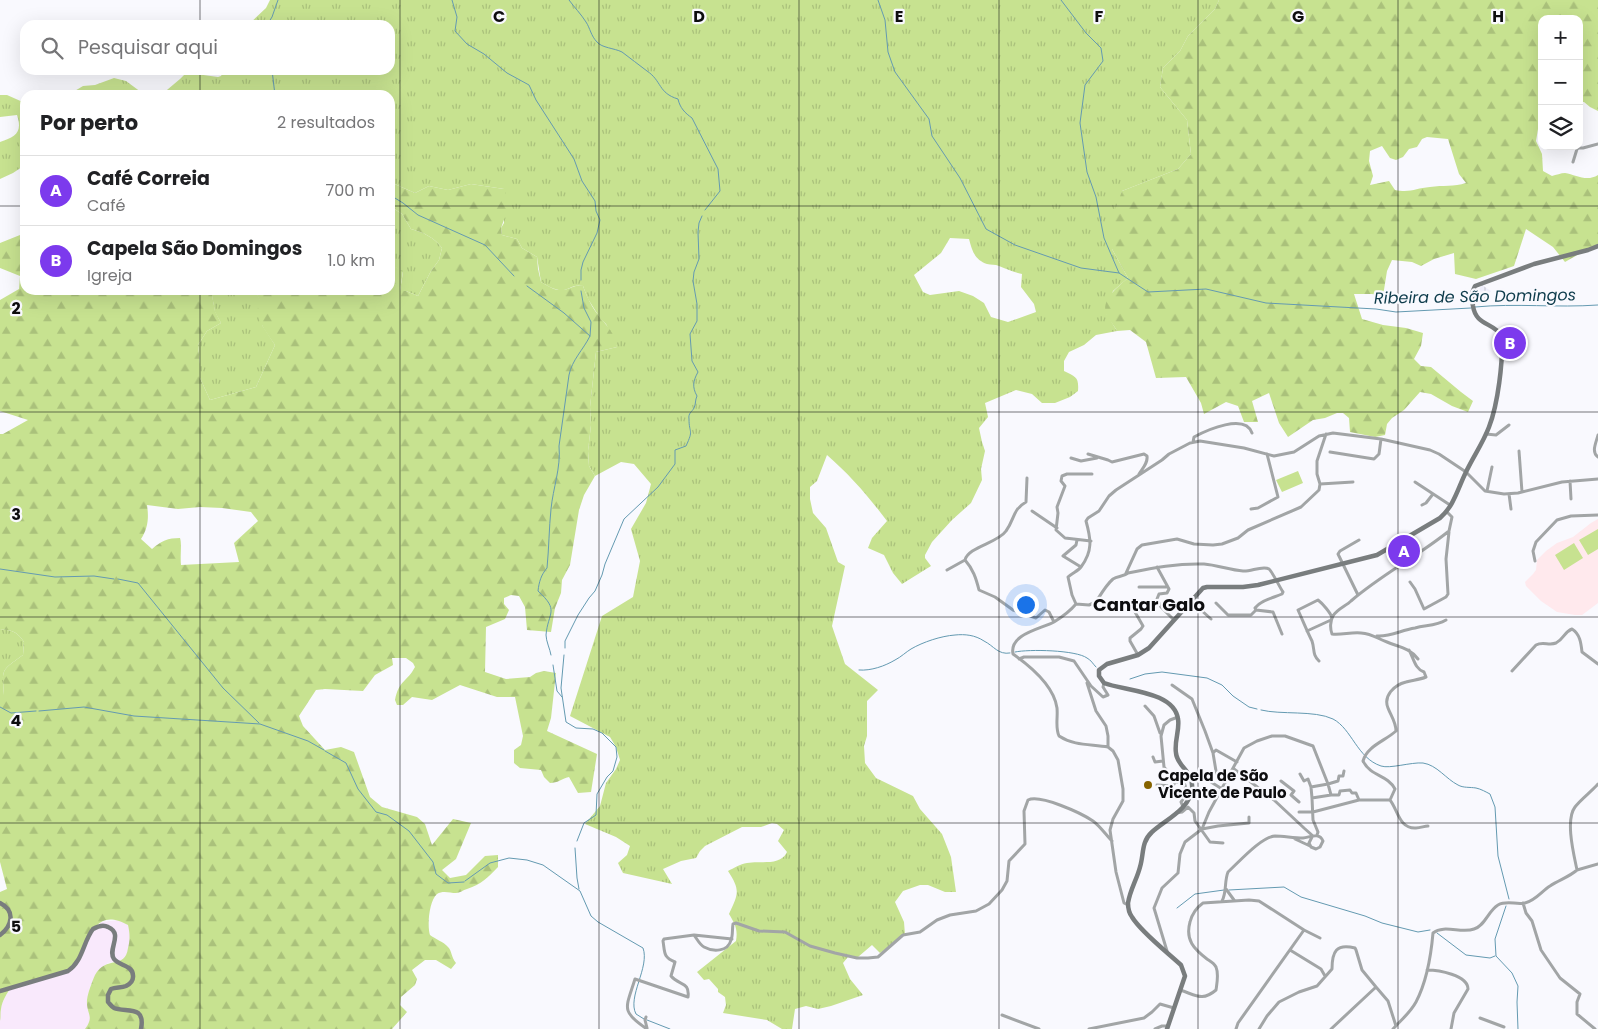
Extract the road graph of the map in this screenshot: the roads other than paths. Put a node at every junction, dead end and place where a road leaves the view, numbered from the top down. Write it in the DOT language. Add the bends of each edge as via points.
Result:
graph roads {
  1 [pos="1598,144"];
  2 [pos="1573,162"];
  3 [pos="1598,246"];
  4 [pos="1502,336"];
  5 [pos="1518,344"];
  6 [pos="1509,425"];
  7 [pos="1252,433"];
  8 [pos="1326,434"];
  9 [pos="1485,434"];
  10 [pos="1598,435"];
  11 [pos="1381,439"];
  12 [pos="1193,442"];
  13 [pos="1518,451"];
  14 [pos="1330,452"];
  15 [pos="1088,454"];
  16 [pos="1267,454"];
  17 [pos="1598,457"];
  18 [pos="1071,458"];
  19 [pos="1098,458"];
  20 [pos="1492,467"];
  21 [pos="1466,472"];
  22 [pos="1092,474"];
  23 [pos="1139,474"];
  24 [pos="1027,478"];
  25 [pos="1598,478"];
  26 [pos="1570,481"];
  27 [pos="1353,482"];
  28 [pos="1415,482"];
  29 [pos="1320,484"];
  30 [pos="1488,491"];
  31 [pos="1522,492"];
  32 [pos="1433,494"];
  33 [pos="1509,494"];
  34 [pos="1571,499"];
  35 [pos="1422,505"];
  36 [pos="1451,506"];
  37 [pos="1251,509"];
  38 [pos="1511,509"];
  39 [pos="1032,511"];
  40 [pos="1447,512"];
  41 [pos="1598,515"];
  42 [pos="1057,528"];
  43 [pos="1449,532"];
  44 [pos="1077,540"];
  45 [pos="1359,540"];
  46 [pos="1091,541"];
  47 [pos="965,560"];
  48 [pos="1535,561"];
  49 [pos="1342,564"];
  50 [pos="1081,567"];
  51 [pos="1157,567"];
  52 [pos="946,570"];
  53 [pos="1125,576"];
  54 [pos="1276,581"];
  55 [pos="1410,582"];
  56 [pos="1139,587"];
  57 [pos="1168,587"];
  58 [pos="1358,595"];
  59 [pos="1191,601"];
  60 [pos="1216,603"];
  61 [pos="1076,604"];
  62 [pos="1256,610"];
  63 [pos="1135,612"];
  64 [pos="1332,618"];
  65 [pos="1211,619"];
  66 [pos="1174,620"];
  67 [pos="1446,620"];
  68 [pos="1054,622"];
  69 [pos="1307,631"];
  70 [pos="1282,634"];
  71 [pos="1376,636"];
  72 [pos="1409,650"];
  73 [pos="1138,655"];
  74 [pos="1019,659"];
  75 [pos="1418,659"];
  76 [pos="1318,661"];
  77 [pos="1598,664"];
  78 [pos="1512,671"];
  79 [pos="1085,679"];
  80 [pos="1104,683"];
  81 [pos="1172,684"];
  82 [pos="1145,706"];
  83 [pos="1178,717"];
  84 [pos="1161,736"];
  85 [pos="1108,748"];
  86 [pos="1213,753"];
  87 [pos="1154,757"];
  88 [pos="1163,760"];
  89 [pos="1237,762"];
  90 [pos="1234,769"];
  91 [pos="1344,771"];
  92 [pos="1300,774"];
  93 [pos="1281,781"];
  94 [pos="1175,782"];
  95 [pos="1328,784"];
  96 [pos="1598,784"];
  97 [pos="1157,785"];
  98 [pos="1311,787"];
  99 [pos="1222,789"];
  100 [pos="1331,795"];
  101 [pos="1312,798"];
  102 [pos="1359,800"];
  103 [pos="1390,800"];
  104 [pos="1299,802"];
  105 [pos="1183,807"];
  106 [pos="1299,812"];
  107 [pos="1313,812"];
  108 [pos="1176,813"];
  109 [pos="1249,817"];
  110 [pos="1428,826"];
  111 [pos="1304,828"];
  112 [pos="1202,829"];
  113 [pos="1314,836"];
  114 [pos="1294,838"];
  115 [pos="1300,838"];
  116 [pos="1112,841"];
  117 [pos="1223,843"];
  118 [pos="1311,847"];
  119 [pos="1598,864"];
  120 [pos="1577,870"];
  121 [pos="1226,889"];
  122 [pos="1234,900"];
  123 [pos="1222,901"];
  124 [pos="0,903"];
  125 [pos="1523,903"];
  126 [pos="1128,905"];
  127 [pos="1304,930"];
  128 [pos="0,935"];
  129 [pos="694,935"];
  130 [pos="1320,938"];
  131 [pos="732,939"];
  132 [pos="1290,950"];
  133 [pos="1167,951"];
  134 [pos="1427,970"];
  135 [pos="1325,976"];
  136 [pos="1376,987"];
  137 [pos="1180,990"];
  138 [pos="0,991"];
  139 [pos="1174,1008"];
  140 [pos="1002,1015"];
  141 [pos="1480,1018"];
  142 [pos="645,1019"];
  143 [pos="1504,1026"];
  144 [pos="1394,1027"];
  145 [pos="1168,1028"];
  146 [pos="141,1029"];
  147 [pos="647,1029"];
  148 [pos="1039,1029"];
  149 [pos="1089,1029"];
  150 [pos="1155,1029"];
  151 [pos="1236,1029"];
  152 [pos="1259,1029"];
  153 [pos="1331,1029"];
  154 [pos="1451,1029"];
  155 [pos="1595,1029"];
  1 -- 2 [label="street" via="1577,149"];
  3 -- 4 [label="street" via="1517,269 1475,286 1471,297 1475,315"];
  4 -- 5 [label="street" via="1517,337"];
  4 -- 9 [label="street" via="1494,407"];
  6 -- 9 [label="street" via="1496,435"];
  7 -- 12 [label="street" via="1246,424 1230,424 1194,437"];
  8 -- 11 [label="street"];
  8 -- 16 [label="street" via="1294,452"];
  8 -- 29 [label="street" via="1316,461"];
  9 -- 21 [label="street"];
  10 -- 17 [label="street" via="1594,450"];
  11 -- 14 [label="street" via="1379,454 1374,458"];
  11 -- 21 [label="street" via="1433,451"];
  12 -- 16 [label="street"];
  12 -- 23 [label="street"];
  13 -- 31 [label="street"];
  15 -- 19 [label="street"];
  16 -- 37 [label="street" via="1278,497"];
  18 -- 19 [label="street" via="1081,461"];
  19 -- 23 [label="street" via="1112,462 1144,454 1148,459"];
  20 -- 30 [label="street"];
  21 -- 30 [label="street"];
  21 -- 36 [label="street"];
  22 -- 42 [label="street" via="1062,476 1065,486 1057,507"];
  23 -- 46 [label="street" via="1109,496 1099,511 1088,518"];
  24 -- 47 [label="street" via="1026,502 1018,507 1007,530 968,554"];
  25 -- 26 [label="street"];
  26 -- 31 [label="street"];
  26 -- 34 [label="street"];
  27 -- 29 [label="street"];
  28 -- 32 [label="street"];
  29 -- 53 [label="street" via="1319,490 1301,506 1222,544 1194,544 1177,539 1142,544"];
  30 -- 33 [label="street"];
  31 -- 33 [label="street"];
  32 -- 35 [label="street"];
  32 -- 36 [label="street"];
  33 -- 38 [label="street"];
  36 -- 40 [label="street"];
  39 -- 42 [label="street"];
  40 -- 43 [label="street" via="1452,517"];
  40 -- 49 [label="street" via="1387,550"];
  41 -- 48 [label="street" via="1557,520 1536,542 1533,551"];
  42 -- 44 [label="street" via="1065,538"];
  43 -- 55 [label="street" via="1446,597 1424,609"];
  43 -- 58 [label="street"];
  44 -- 46 [label="street"];
  44 -- 50 [label="street" via="1076,545 1063,556"];
  45 -- 49 [label="street" via="1340,551"];
  46 -- 50 [label="street"];
  47 -- 52 [label="street"];
  47 -- 68 [label="street" via="971,566 979,590 1019,613 1036,618 1045,610"];
  49 -- 54 [label="street"];
  49 -- 58 [label="street"];
  50 -- 61 [label="street" via="1068,577"];
  51 -- 53 [label="street"];
  51 -- 54 [label="street" via="1206,564 1242,571 1264,568 1269,569"];
  51 -- 57 [label="street"];
  53 -- 61 [label="street" via="1114,578 1096,602"];
  54 -- 59 [label="street" via="1243,587 1207,587"];
  54 -- 62 [label="street" via="1282,594 1257,605"];
  56 -- 57 [label="street"];
  57 -- 66 [label="street" via="1167,593 1159,594 1157,599"];
  58 -- 64 [label="street"];
  59 -- 65 [label="street"];
  59 -- 66 [label="street"];
  60 -- 62 [label="street" via="1228,615 1251,615"];
  61 -- 68 [label="street"];
  62 -- 70 [label="street" via="1272,612"];
  63 -- 73 [label="street" via="1143,626 1130,638"];
  64 -- 69 [label="street"];
  64 -- 69 [label="street" via="1318,600 1298,610"];
  64 -- 71 [label="street" via="1332,634"];
  66 -- 73 [label="street" via="1149,648"];
  67 -- 71 [label="street"];
  68 -- 74 [label="street" via="1015,641 1012,650"];
  69 -- 76 [label="street"];
  71 -- 72 [label="street"];
  72 -- 75 [label="street"];
  72 -- 103 [label="street" via="1416,667 1426,676 1400,684 1387,697 1386,706 1396,731 1379,741 1363,762 1369,770 1389,780 1395,789"];
  73 -- 80 [label="street" via="1102,667 1099,676"];
  74 -- 79 [label="street" via="1068,659 1074,661"];
  74 -- 85 [label="street" via="1054,696 1059,736 1074,743"];
  77 -- 78 [label="street" via="1582,652 1581,641 1572,629 1556,643 1539,643"];
  79 -- 80 [label="street" via="1103,697 1108,695"];
  79 -- 85 [label="street" via="1096,711 1106,726"];
  80 -- 83 [label="street" via="1160,698 1174,707"];
  81 -- 86 [label="street" via="1192,699"];
  82 -- 84 [label="street" via="1154,716"];
  83 -- 84 [label="street" via="1164,725"];
  83 -- 105 [label="street" via="1176,756 1190,774 1192,789 1189,801"];
  84 -- 88 [label="street"];
  85 -- 116 [label="street" via="1118,760 1124,797 1111,824"];
  86 -- 89 [label="street" via="1216,750"];
  86 -- 99 [label="street" via="1216,771 1211,782"];
  87 -- 88 [label="street" via="1155,762"];
  88 -- 94 [label="street" via="1167,773"];
  89 -- 90 [label="street"];
  89 -- 95 [label="street" via="1244,748 1256,741 1285,736 1313,746"];
  90 -- 99 [label="street"];
  90 -- 111 [label="street"];
  91 -- 95 [label="street" via="1338,781"];
  92 -- 98 [label="street" via="1304,780 1308,779"];
  93 -- 104 [label="street" via="1294,791 1291,795"];
  94 -- 97 [label="street" via="1173,786"];
  94 -- 105 [label="street" via="1186,785 1181,802"];
  95 -- 98 [label="street"];
  95 -- 100 [label="street"];
  96 -- 120 [label="street" via="1574,808 1571,816 1571,844"];
  98 -- 101 [label="street"];
  99 -- 112 [label="street"];
  100 -- 101 [label="street"];
  100 -- 102 [label="street" via="1350,790 1356,792"];
  101 -- 107 [label="street"];
  102 -- 103 [label="street"];
  102 -- 107 [label="street"];
  103 -- 110 [label="street" via="1405,824 1415,828"];
  105 -- 108 [label="street"];
  106 -- 107 [label="street"];
  107 -- 113 [label="street" via="1318,832"];
  108 -- 112 [label="street" via="1188,807"];
  108 -- 126 [label="street" via="1145,840"];
  109 -- 112 [label="street" via="1250,823"];
  111 -- 113 [label="street"];
  111 -- 115 [label="street" via="1304,835"];
  112 -- 117 [label="street" via="1210,842"];
  112 -- 133 [label="street" via="1185,842 1178,873 1162,888 1154,908"];
  113 -- 115 [label="street"];
  113 -- 118 [label="street" via="1309,843"];
  113 -- 118 [label="street" via="1322,839 1322,846"];
  114 -- 115 [label="street"];
  114 -- 118 [label="street"];
  114 -- 121 [label="street" via="1273,836 1261,842 1228,872"];
  116 -- 126 [label="street" via="1121,894"];
  116 -- 131 [label="street" via="1093,821 1049,801 1031,798 1024,811 1025,844 1009,861 1007,882 989,904 976,911 950,915 920,932 903,935 878,957 849,956 810,946 785,932 734,924"];
  119 -- 120 [label="street"];
  120 -- 125 [label="street"];
  121 -- 122 [label="street"];
  121 -- 123 [label="street"];
  122 -- 123 [label="street"];
  122 -- 127 [label="street" via="1259,901"];
  123 -- 137 [label="street" via="1197,908 1188,932 1194,948 1215,965 1218,974 1216,990 1202,998"];
  124 -- 128 [label="street" via="8,909 11,917 8,928"];
  125 -- 134 [label="street" via="1508,902 1496,906 1478,928 1469,931 1436,930"];
  125 -- 155 [label="street" via="1541,950 1560,978 1580,994 1577,1014"];
  126 -- 133 [label="street" via="1132,918"];
  127 -- 130 [label="street"];
  127 -- 132 [label="street"];
  129 -- 131 [label="street"];
  129 -- 131 [label="street" via="702,946 719,950 727,947"];
  129 -- 147 [label="street" via="663,941 667,958 676,962 671,976 685,984 688,997 635,979 626,1008 629,1015"];
  132 -- 135 [label="street" via="1321,969"];
  132 -- 151 [label="street"];
  133 -- 137 [label="street" via="1184,970"];
  134 -- 144 [label="street" via="1416,1002"];
  134 -- 154 [label="street" via="1448,972 1467,982 1468,989 1454,1013"];
  135 -- 136 [label="street" via="1332,968 1334,951 1350,946 1355,948 1362,970"];
  135 -- 152 [label="street" via="1317,986 1279,1002"];
  136 -- 144 [label="street" via="1388,1001"];
  136 -- 153 [label="street"];
  137 -- 139 [label="street"];
  138 -- 146 [label="street" via="68,971 79,960 93,929 108,926 116,936 113,957 130,969 133,976 129,984 111,989 108,1002 115,1008 137,1013 142,1022"];
  139 -- 145 [label="street"];
  139 -- 149 [label="street" via="1160,1004 1144,1018"];
  140 -- 148 [label="street"];
  141 -- 143 [label="street"];
  142 -- 147 [label="street"];
  145 -- 150 [label="street"];
}
